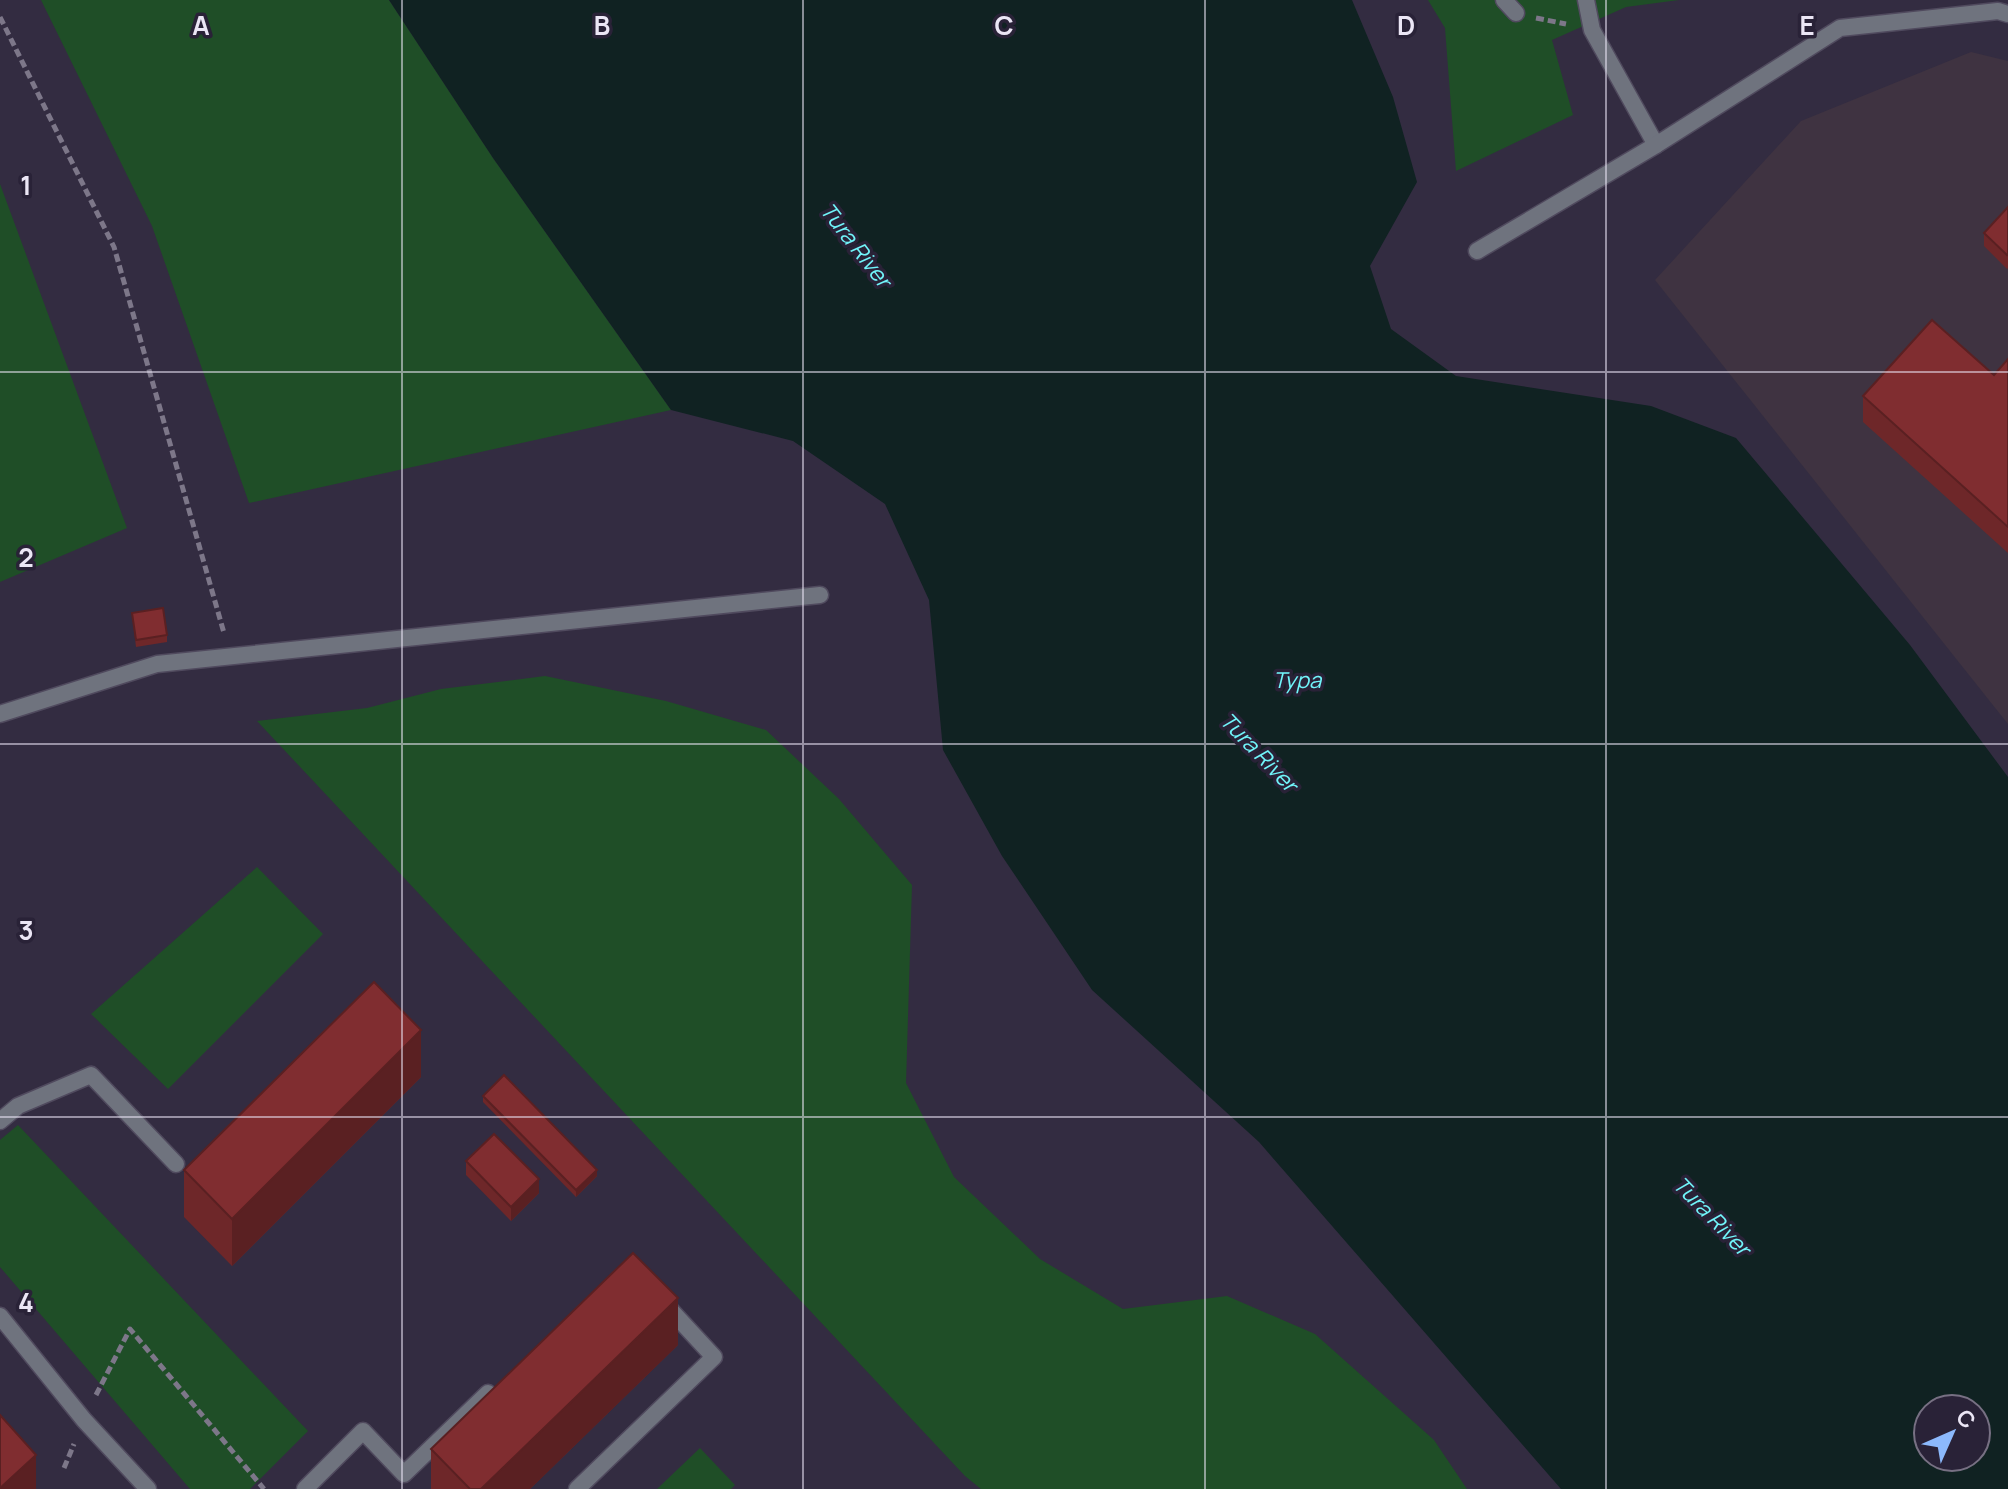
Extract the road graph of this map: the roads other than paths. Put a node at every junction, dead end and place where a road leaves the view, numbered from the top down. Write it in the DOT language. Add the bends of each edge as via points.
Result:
graph roads {
  1 [pos="1504,0"];
  2 [pos="1586,0"];
  3 [pos="1516,13"];
  4 [pos="2008,14"];
  5 [pos="1656,145"];
  6 [pos="1477,251"];
  7 [pos="820,595"];
  8 [pos="0,714"];
  9 [pos="0,1121"];
  10 [pos="176,1164"];
  11 [pos="656,1294"];
  12 [pos="0,1316"];
  13 [pos="504,1379"];
  14 [pos="148,1489"];
  15 [pos="305,1489"];
  16 [pos="577,1489"];
  1 -- 3 [label="street"];
  2 -- 5 [label="street" via="1592,30"];
  4 -- 5 [label="street" via="1840,28"];
  5 -- 6 [label="street"];
  7 -- 8 [label="street" via="157,664"];
  9 -- 10 [label="street" via="18,1106 91,1075"];
  11 -- 16 [label="street" via="714,1357"];
  12 -- 14 [label="street"];
  13 -- 15 [label="street" via="404,1474 363,1431"];
}
